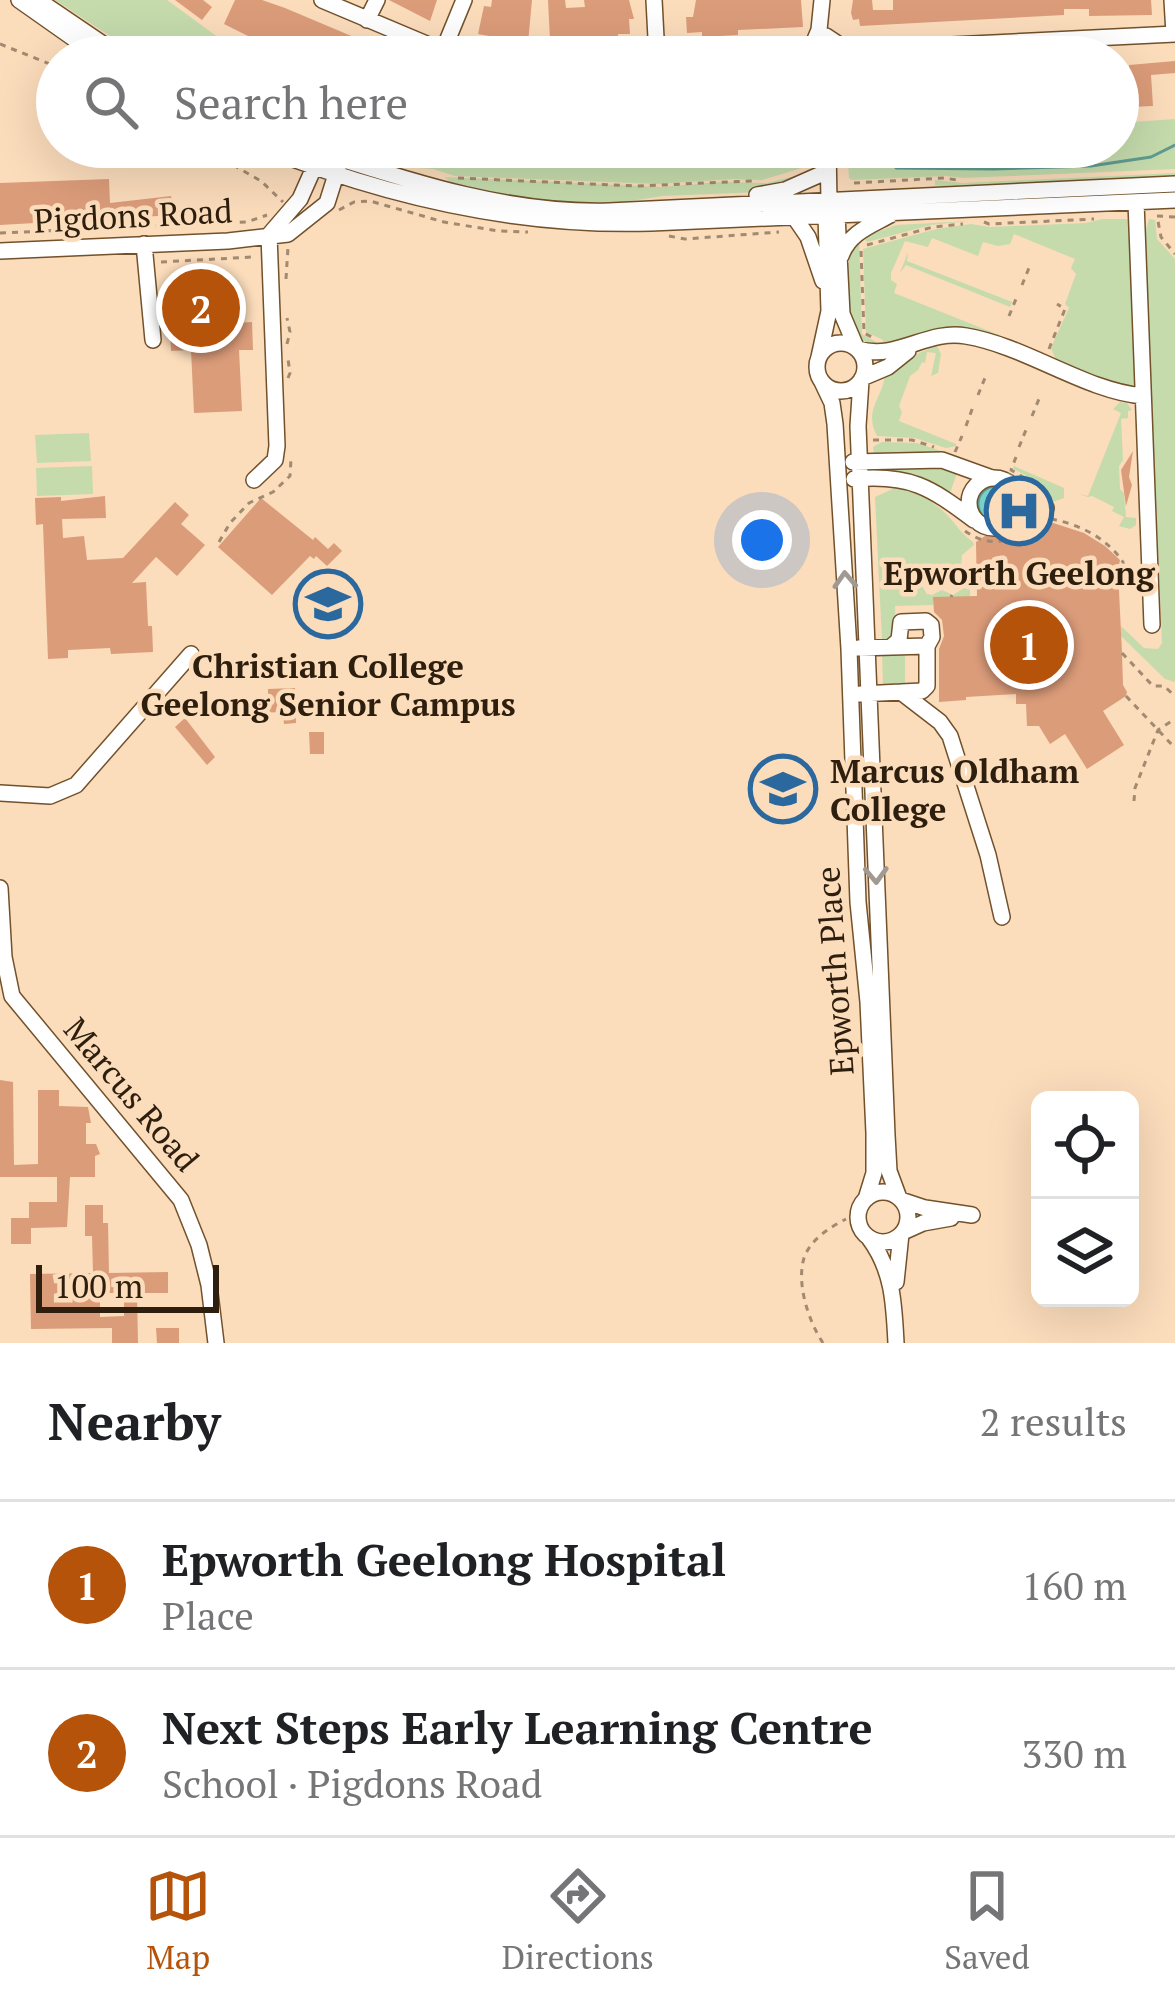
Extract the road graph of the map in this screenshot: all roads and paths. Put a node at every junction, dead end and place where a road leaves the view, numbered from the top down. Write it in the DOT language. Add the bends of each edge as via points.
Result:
graph roads {
  1 [pos="19,0"];
  2 [pos="38,0"];
  3 [pos="322,0"];
  4 [pos="377,0"];
  5 [pos="464,0"];
  6 [pos="654,0"];
  7 [pos="1172,0"];
  8 [pos="822,3"];
  9 [pos="368,20"];
  10 [pos="1174,34"];
  11 [pos="70,36"];
  12 [pos="91,36"];
  13 [pos="406,36"];
  14 [pos="448,36"];
  15 [pos="656,36"];
  16 [pos="814,36"];
  17 [pos="833,36"];
  18 [pos="1133,36"];
  19 [pos="0,44"];
  20 [pos="36,59"];
  21 [pos="237,168"];
  22 [pos="309,168"];
  23 [pos="338,168"];
  24 [pos="340,168"];
  25 [pos="343,168"];
  26 [pos="828,171"];
  27 [pos="454,178"];
  28 [pos="765,182"];
  29 [pos="1175,184"];
  30 [pos="1175,200"];
  31 [pos="1136,202"];
  32 [pos="609,211"];
  33 [pos="831,211"];
  34 [pos="892,213"];
  35 [pos="1101,217"];
  36 [pos="1175,217"];
  37 [pos="795,218"];
  38 [pos="0,233"];
  39 [pos="269,235"];
  40 [pos="144,244"];
  41 [pos="0,251"];
  42 [pos="1175,254"];
  43 [pos="264,256"];
  44 [pos="840,260"];
  45 [pos="153,262"];
  46 [pos="1031,262"];
  47 [pos="1022,285"];
  48 [pos="1018,294"];
  49 [pos="1057,304"];
  50 [pos="830,307"];
  51 [pos="1009,316"];
  52 [pos="153,340"];
  53 [pos="881,342"];
  54 [pos="915,345"];
  55 [pos="857,348"];
  56 [pos="1049,356"];
  57 [pos="819,357"];
  58 [pos="987,373"];
  59 [pos="862,380"];
  60 [pos="822,382"];
  61 [pos="978,394"];
  62 [pos="1040,394"];
  63 [pos="1143,396"];
  64 [pos="974,404"];
  65 [pos="1032,416"];
  66 [pos="1028,425"];
  67 [pos="966,426"];
  68 [pos="962,436"];
  69 [pos="1019,447"];
  70 [pos="954,454"];
  71 [pos="1016,457"];
  72 [pos="860,470"];
  73 [pos="838,471"];
  74 [pos="290,476"];
  75 [pos="992,478"];
  76 [pos="254,480"];
  77 [pos="976,530"];
  78 [pos="219,542"];
  79 [pos="975,545"];
  80 [pos="1124,576"];
  81 [pos="1152,625"];
  82 [pos="892,646"];
  83 [pos="928,646"];
  84 [pos="867,648"];
  85 [pos="849,649"];
  86 [pos="1122,653"];
  87 [pos="191,654"];
  88 [pos="901,692"];
  89 [pos="869,694"];
  90 [pos="850,695"];
  91 [pos="1126,696"];
  92 [pos="1175,696"];
  93 [pos="1175,719"];
  94 [pos="1158,730"];
  95 [pos="1175,748"];
  96 [pos="0,794"];
  97 [pos="1134,801"];
  98 [pos="0,888"];
  99 [pos="1002,917"];
  100 [pos="6,999"];
  101 [pos="866,1199"];
  102 [pos="900,1199"];
  103 [pos="852,1219"];
  104 [pos="902,1233"];
  105 [pos="868,1237"];
  106 [pos="894,1303"];
  107 [pos="216,1343"];
  108 [pos="823,1343"];
  109 [pos="896,1343"];
  1 -- 11 [label="street"];
  2 -- 12 [label="street"];
  3 -- 9 [label="street"];
  4 -- 9 [label="street"];
  5 -- 14 [label="street"];
  6 -- 15 [label="street"];
  7 -- 10 [label="street"];
  8 -- 16 [label="street"];
  8 -- 17 [label="street"];
  9 -- 13 [label="street"];
  10 -- 18 [label="street"];
  19 -- 20 [label="path"];
  21 -- 38 [label="path" via="287,206 247,222"];
  22 -- 39 [label="street, Pigdons Road" via="294,208"];
  23 -- 39 [label="street, Pigdons Road" via="323,208 288,234"];
  24 -- 37 [label="street" via="393,193 537,219"];
  25 -- 32 [label="street" via="505,203"];
  26 -- 32 [label="street" via="767,194"];
  26 -- 33 [label="street"];
  27 -- 28 [label="path"];
  29 -- 33 [label="street"];
  30 -- 31 [label="street"];
  31 -- 34 [label="street"];
  31 -- 63 [label="street"];
  32 -- 33 [label="street"];
  33 -- 34 [label="street"];
  33 -- 37 [label="street"];
  33 -- 44 [label="street"];
  33 -- 50 [label="street"];
  34 -- 44 [label="street" via="850,239"];
  35 -- 53 [label="path" via="970,222 861,247 864,333"];
  36 -- 42 [label="path" via="1154,216"];
  37 -- 50 [label="street"];
  39 -- 40 [label="street, Pigdons Road"];
  39 -- 76 [label="street" via="277,446 275,460"];
  40 -- 41 [label="street, Pigdons Road"];
  40 -- 52 [label="street"];
  43 -- 45 [label="path"];
  44 -- 55 [label="street" via="843,320"];
  46 -- 47 [label="path"];
  48 -- 51 [label="path"];
  49 -- 56 [label="path" via="1065,309"];
  50 -- 57 [label="street"];
  54 -- 55 [label="street" via="886,353"];
  54 -- 59 [label="street"];
  54 -- 63 [label="street" via="937,336 975,338"];
  55 -- 57 [label="street" via="837,343"];
  55 -- 59 [label="street"];
  57 -- 60 [label="street"];
  58 -- 61 [label="path"];
  59 -- 60 [label="street" via="842,391"];
  59 -- 72 [label="street, Epworth Place"];
  60 -- 73 [label="street, Epworth Place"];
  62 -- 65 [label="path"];
  63 -- 81 [label="street"];
  64 -- 67 [label="path"];
  66 -- 69 [label="path"];
  68 -- 70 [label="path"];
  71 -- 80 [label="path" via="1011,470 1032,482 1040,513 1103,541 1124,562"];
  72 -- 73 [label="street"];
  72 -- 75 [label="street" via="942,460"];
  72 -- 77 [label="street" via="913,482"];
  72 -- 84 [label="street, Epworth Place"];
  85 -- 73 [label="street, Epworth Place, one-way"];
  74 -- 78 [label="path" via="249,503"];
  75 -- 77 [label="street" via="970,498"];
  75 -- 77 [label="street" via="1014,487 1019,511 1001,528"];
  77 -- 79 [label="path"];
  82 -- 83 [label="street"];
  82 -- 83 [label="street" via="901,622 926,621"];
  82 -- 84 [label="street"];
  83 -- 88 [label="street" via="927,686"];
  84 -- 85 [label="street"];
  84 -- 89 [label="street, Epworth Place"];
  85 -- 90 [label="street, Epworth Place"];
  86 -- 92 [label="path" via="1153,686"];
  87 -- 96 [label="street" via="76,785 50,796"];
  88 -- 89 [label="street"];
  88 -- 99 [label="street" via="950,736"];
  89 -- 90 [label="street"];
  89 -- 102 [label="street, Epworth Place, one-way" via="886,1135"];
  90 -- 101 [label="street, Epworth Place" via="874,1132"];
  91 -- 94 [label="path"];
  93 -- 94 [label="path"];
  94 -- 95 [label="path"];
  94 -- 97 [label="path"];
  98 -- 100 [label="street, Marcus Road"];
  100 -- 107 [label="street, Marcus Road" via="181,1200 200,1245"];
  101 -- 102 [label="street" via="883,1192"];
  101 -- 103 [label="street"];
  102 -- 104 [label="street" via="908,1218"];
  102 -- 104 [label="street" via="972,1216"];
  103 -- 105 [label="street"];
  103 -- 108 [label="path" via="818,1237 802,1263"];
  104 -- 105 [label="street" via="884,1242"];
  104 -- 106 [label="street"];
  105 -- 106 [label="street"];
  106 -- 109 [label="street"];
}
